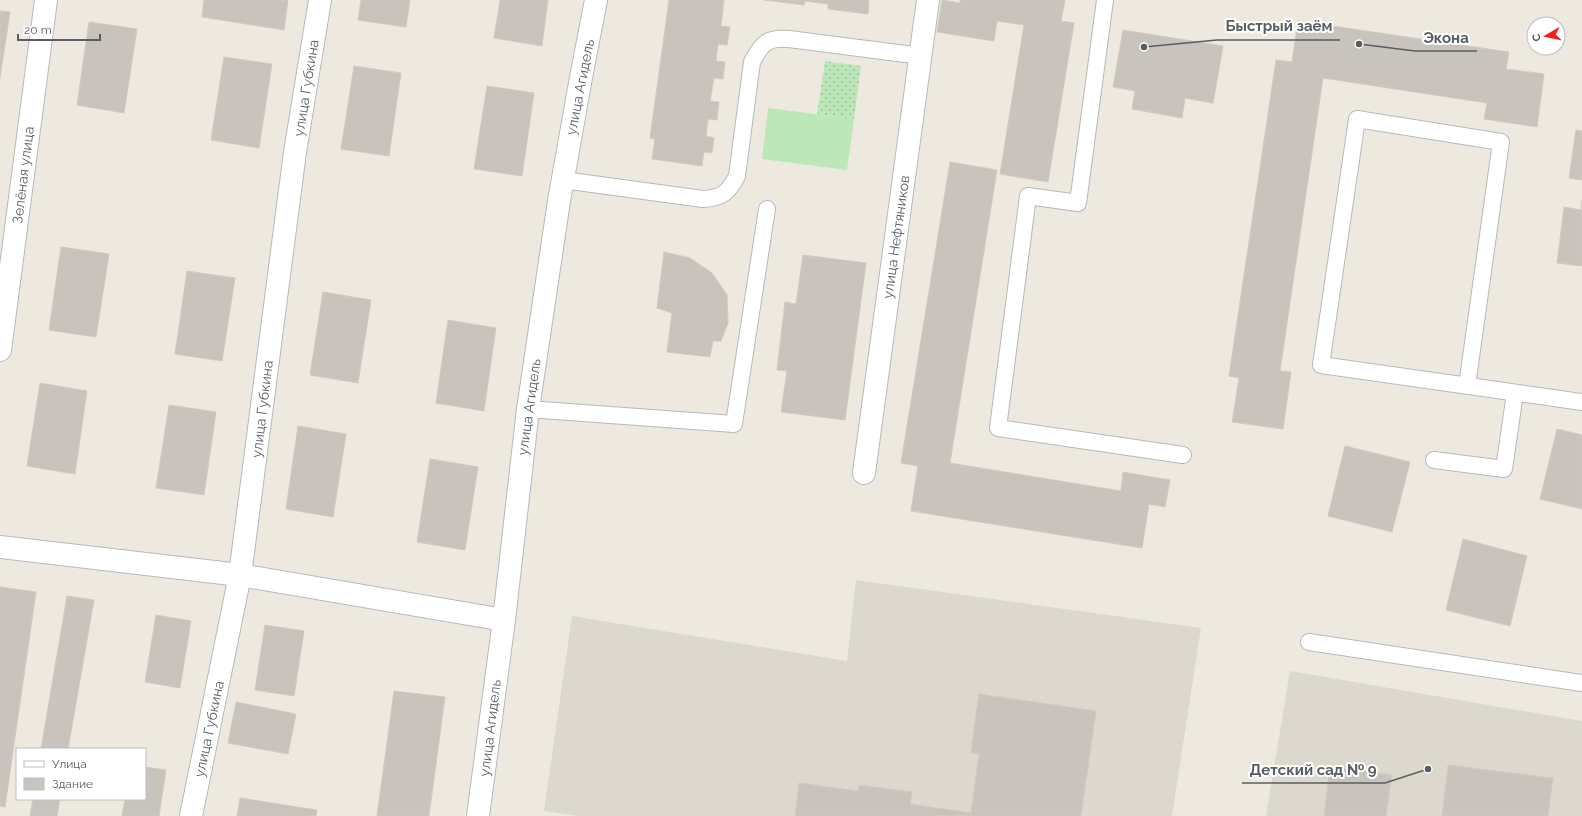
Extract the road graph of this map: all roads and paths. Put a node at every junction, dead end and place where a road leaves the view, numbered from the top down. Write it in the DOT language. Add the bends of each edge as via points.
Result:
graph roads {
  1 [pos="46,0"];
  2 [pos="320,0"];
  3 [pos="596,0"];
  4 [pos="928,0"];
  5 [pos="1105,0"];
  6 [pos="921,56"];
  7 [pos="562,180"];
  8 [pos="767,209"];
  9 [pos="0,350"];
  10 [pos="1467,386"];
  11 [pos="1515,393"];
  12 [pos="1582,402"];
  13 [pos="528,409"];
  14 [pos="1183,455"];
  15 [pos="1434,460"];
  16 [pos="864,473"];
  17 [pos="0,547"];
  18 [pos="240,575"];
  19 [pos="504,620"];
  20 [pos="1309,642"];
  21 [pos="1582,683"];
  22 [pos="191,816"];
  23 [pos="478,816"];
  1 -- 9 [label="street, Зелёная улица"];
  2 -- 18 [label="street, улица Губкина" via="295,152"];
  3 -- 7 [label="street, улица Агидель"];
  4 -- 6 [label="street, улица Нефтяников"];
  5 -- 14 [label="lane" via="1078,203 1028,196 998,428"];
  6 -- 7 [label="lane" via="789,39 777,38 768,41 760,47 752,62 737,176 731,188 714,199"];
  6 -- 16 [label="street, улица Нефтяников"];
  7 -- 13 [label="street, улица Агидель"];
  8 -- 13 [label="lane" via="734,424"];
  10 -- 10 [label="lane" via="1321,365 1357,119 1501,142"];
  10 -- 11 [label="lane"];
  11 -- 12 [label="lane"];
  11 -- 15 [label="lane" via="1504,469"];
  13 -- 19 [label="street, улица Агидель"];
  17 -- 18 [label="street"];
  18 -- 19 [label="street"];
  18 -- 22 [label="street, улица Губкина"];
  19 -- 23 [label="street, улица Агидель"];
  20 -- 21 [label="lane"];
}
